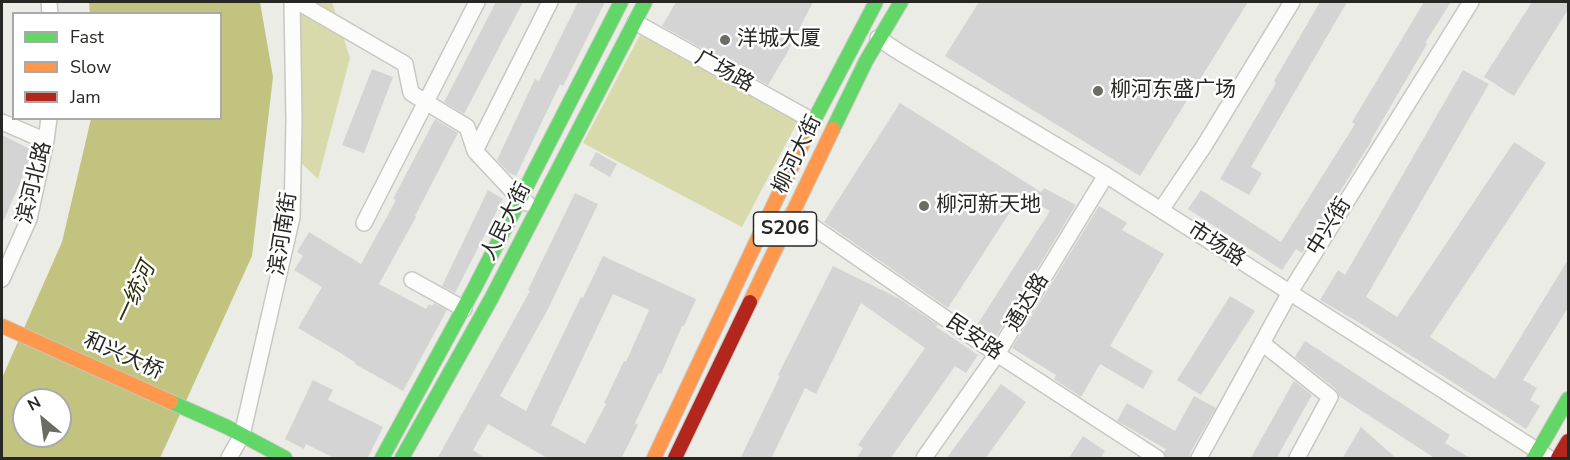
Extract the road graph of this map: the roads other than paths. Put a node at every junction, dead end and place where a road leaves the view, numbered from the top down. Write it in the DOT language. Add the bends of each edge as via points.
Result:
graph roads {
  1 [pos="292,2"];
  2 [pos="298,2"];
  3 [pos="477,2"];
  4 [pos="550,2"];
  5 [pos="621,2"];
  6 [pos="876,2"];
  7 [pos="901,2"];
  8 [pos="1292,2"];
  9 [pos="1471,2"];
  10 [pos="640,4"];
  11 [pos="635,22"];
  12 [pos="878,38"];
  13 [pos="425,102"];
  14 [pos="49,120"];
  15 [pos="813,121"];
  16 [pos="2,122"];
  17 [pos="46,141"];
  18 [pos="476,151"];
  19 [pos="1107,174"];
  20 [pos="520,199"];
  21 [pos="538,208"];
  22 [pos="1161,210"];
  23 [pos="793,213"];
  24 [pos="364,223"];
  25 [pos="2,279"];
  26 [pos="412,280"];
  27 [pos="1290,292"];
  28 [pos="464,309"];
  29 [pos="2,326"];
  30 [pos="1262,343"];
  31 [pos="997,354"];
  32 [pos="1569,399"];
  33 [pos="242,435"];
  34 [pos="1569,441"];
  35 [pos="1540,456"];
  36 [pos="229,459"];
  37 [pos="285,459"];
  38 [pos="382,459"];
  39 [pos="402,459"];
  40 [pos="654,459"];
  41 [pos="675,459"];
  42 [pos="924,459"];
  43 [pos="1157,459"];
  44 [pos="1199,459"];
  45 [pos="1297,459"];
  46 [pos="1558,459"];
  1 -- 33 [label="street, 滨河南街" via="292,217"];
  2 -- 13 [label="street" via="405,64 411,93"];
  3 -- 13 [label="street"];
  4 -- 18 [label="street"];
  5 -- 20 [label="street, 人民大街"];
  6 -- 15 [label="street, 柳河大街 / S206"];
  7 -- 12 [label="street, 柳河大街 / S206"];
  8 -- 22 [label="street"];
  9 -- 27 [label="street, 中兴街"];
  10 -- 11 [label="street, 人民大街"];
  11 -- 15 [label="street, 广场路"];
  11 -- 21 [label="street, 人民大街"];
  12 -- 19 [label="street, 市场路"];
  12 -- 23 [label="street, 柳河大街 / S206"];
  13 -- 18 [label="street" via="467,127"];
  13 -- 24 [label="street"];
  14 -- 17 [label="street, 滨河北路"];
  15 -- 40 [label="street, 柳河大街 / S206"];
  16 -- 17 [label="street"];
  17 -- 25 [label="street, 滨河北路" via="29,219"];
  18 -- 20 [label="street"];
  19 -- 22 [label="street, 市场路"];
  19 -- 31 [label="street, 通达路"];
  20 -- 21 [label="street"];
  20 -- 28 [label="street, 人民大街"];
  21 -- 39 [label="street, 人民大街"];
  22 -- 27 [label="street, 市场路"];
  23 -- 31 [label="street, 民安路"];
  23 -- 41 [label="street, 柳河大街 / S206"];
  26 -- 28 [label="street"];
  27 -- 30 [label="street, 中兴街"];
  27 -- 35 [label="street, 市场路"];
  28 -- 38 [label="street, 人民大街"];
  29 -- 33 [label="street, 和兴大桥"];
  30 -- 44 [label="street, 中兴街"];
  30 -- 45 [label="street" via="1330,397"];
  31 -- 42 [label="street, 通达路"];
  31 -- 43 [label="street, 民安路"];
  32 -- 35 [label="street"];
  33 -- 36 [label="street, 滨河南街"];
  33 -- 37 [label="street, 和兴大桥"];
  34 -- 46 [label="street"];
}
